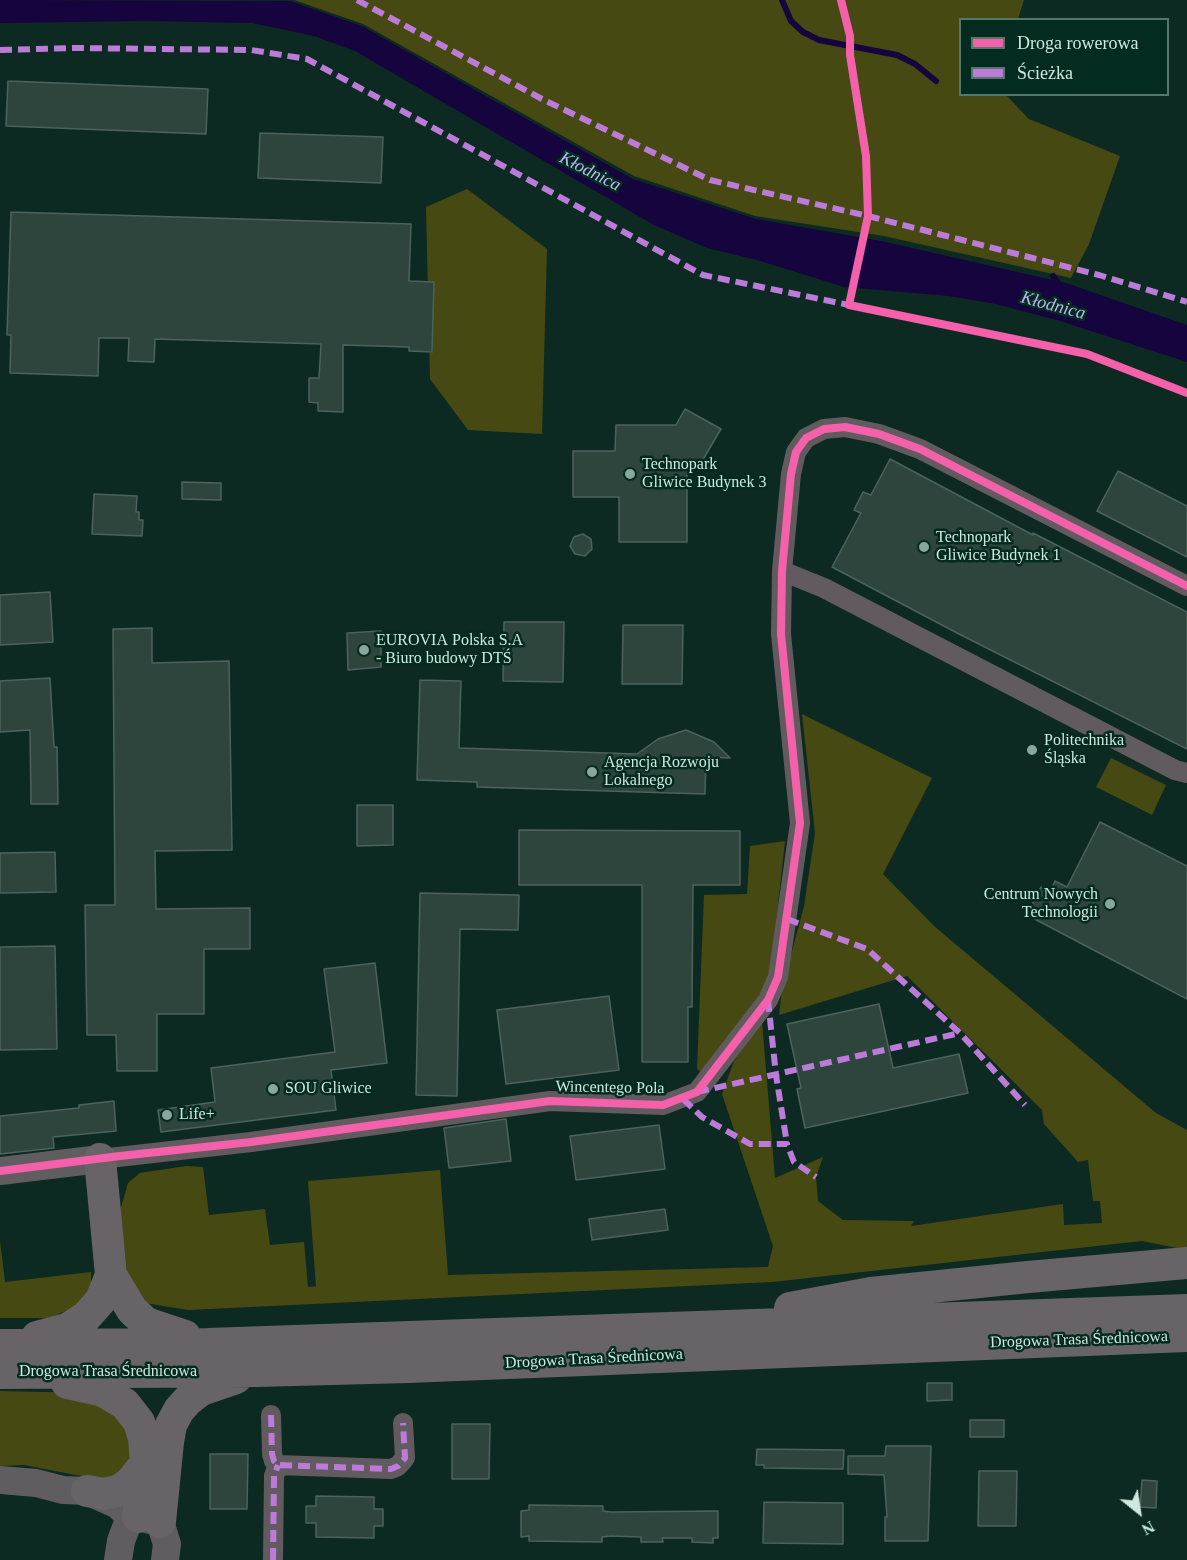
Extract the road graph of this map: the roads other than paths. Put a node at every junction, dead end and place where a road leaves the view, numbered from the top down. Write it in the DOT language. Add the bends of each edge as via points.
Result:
graph roads {
  1 [pos="782,571"];
  2 [pos="1187,586"];
  3 [pos="1187,773"];
  4 [pos="100,1159"];
  5 [pos="0,1172"];
  6 [pos="1187,1263"];
  7 [pos="111,1275"];
  8 [pos="1187,1310"];
  9 [pos="680,1327"];
  10 [pos="1182,1337"];
  11 [pos="208,1344"];
  12 [pos="3,1354"];
  13 [pos="257,1371"];
  14 [pos="35,1373"];
  15 [pos="271,1414"];
  16 [pos="404,1423"];
  17 [pos="146,1462"];
  18 [pos="278,1465"];
  19 [pos="0,1480"];
  20 [pos="75,1490"];
  21 [pos="134,1531"];
  22 [pos="165,1560"];
  23 [pos="273,1560"];
  1 -- 2 [label="street, Wincentego Pola" via="790,474 796,452 807,438 824,429 845,427 920,449"];
  1 -- 3 [label="street" via="824,588"];
  1 -- 4 [label="street, Wincentego Pola" via="781,634 800,823 778,977 768,1000 698,1092 663,1106 550,1101"];
  4 -- 5 [label="street"];
  4 -- 7 [label="main road"];
  6 -- 9 [label="main road" via="871,1293"];
  7 -- 11 [label="main road" via="132,1310 146,1323"];
  7 -- 12 [label="main road" via="101,1300 86,1317 68,1329"];
  8 -- 9 [label="main road, Drogowa Trasa Średnicowa"];
  9 -- 11 [label="main road, Drogowa Trasa Średnicowa"];
  10 -- 13 [label="main road, Drogowa Trasa Średnicowa"];
  11 -- 12 [label="main road, Drogowa Trasa Średnicowa"];
  12 -- 14 [label="main road, Drogowa Trasa Średnicowa"];
  13 -- 14 [label="main road, Drogowa Trasa Średnicowa"];
  13 -- 21 [label="main road" via="201,1390 179,1410"];
  14 -- 17 [label="main road" via="103,1391 125,1404 142,1429"];
  15 -- 18 [label="street" via="272,1454"];
  16 -- 18 [label="street" via="405,1458 391,1469"];
  17 -- 20 [label="main road" via="130,1483 118,1491 104,1494"];
  17 -- 21 [label="main road"];
  18 -- 23 [label="street" via="274,1476"];
  19 -- 20 [label="street"];
  20 -- 21 [label="street" via="118,1505"];
  21 -- 22 [label="street" via="167,1544"];
}
